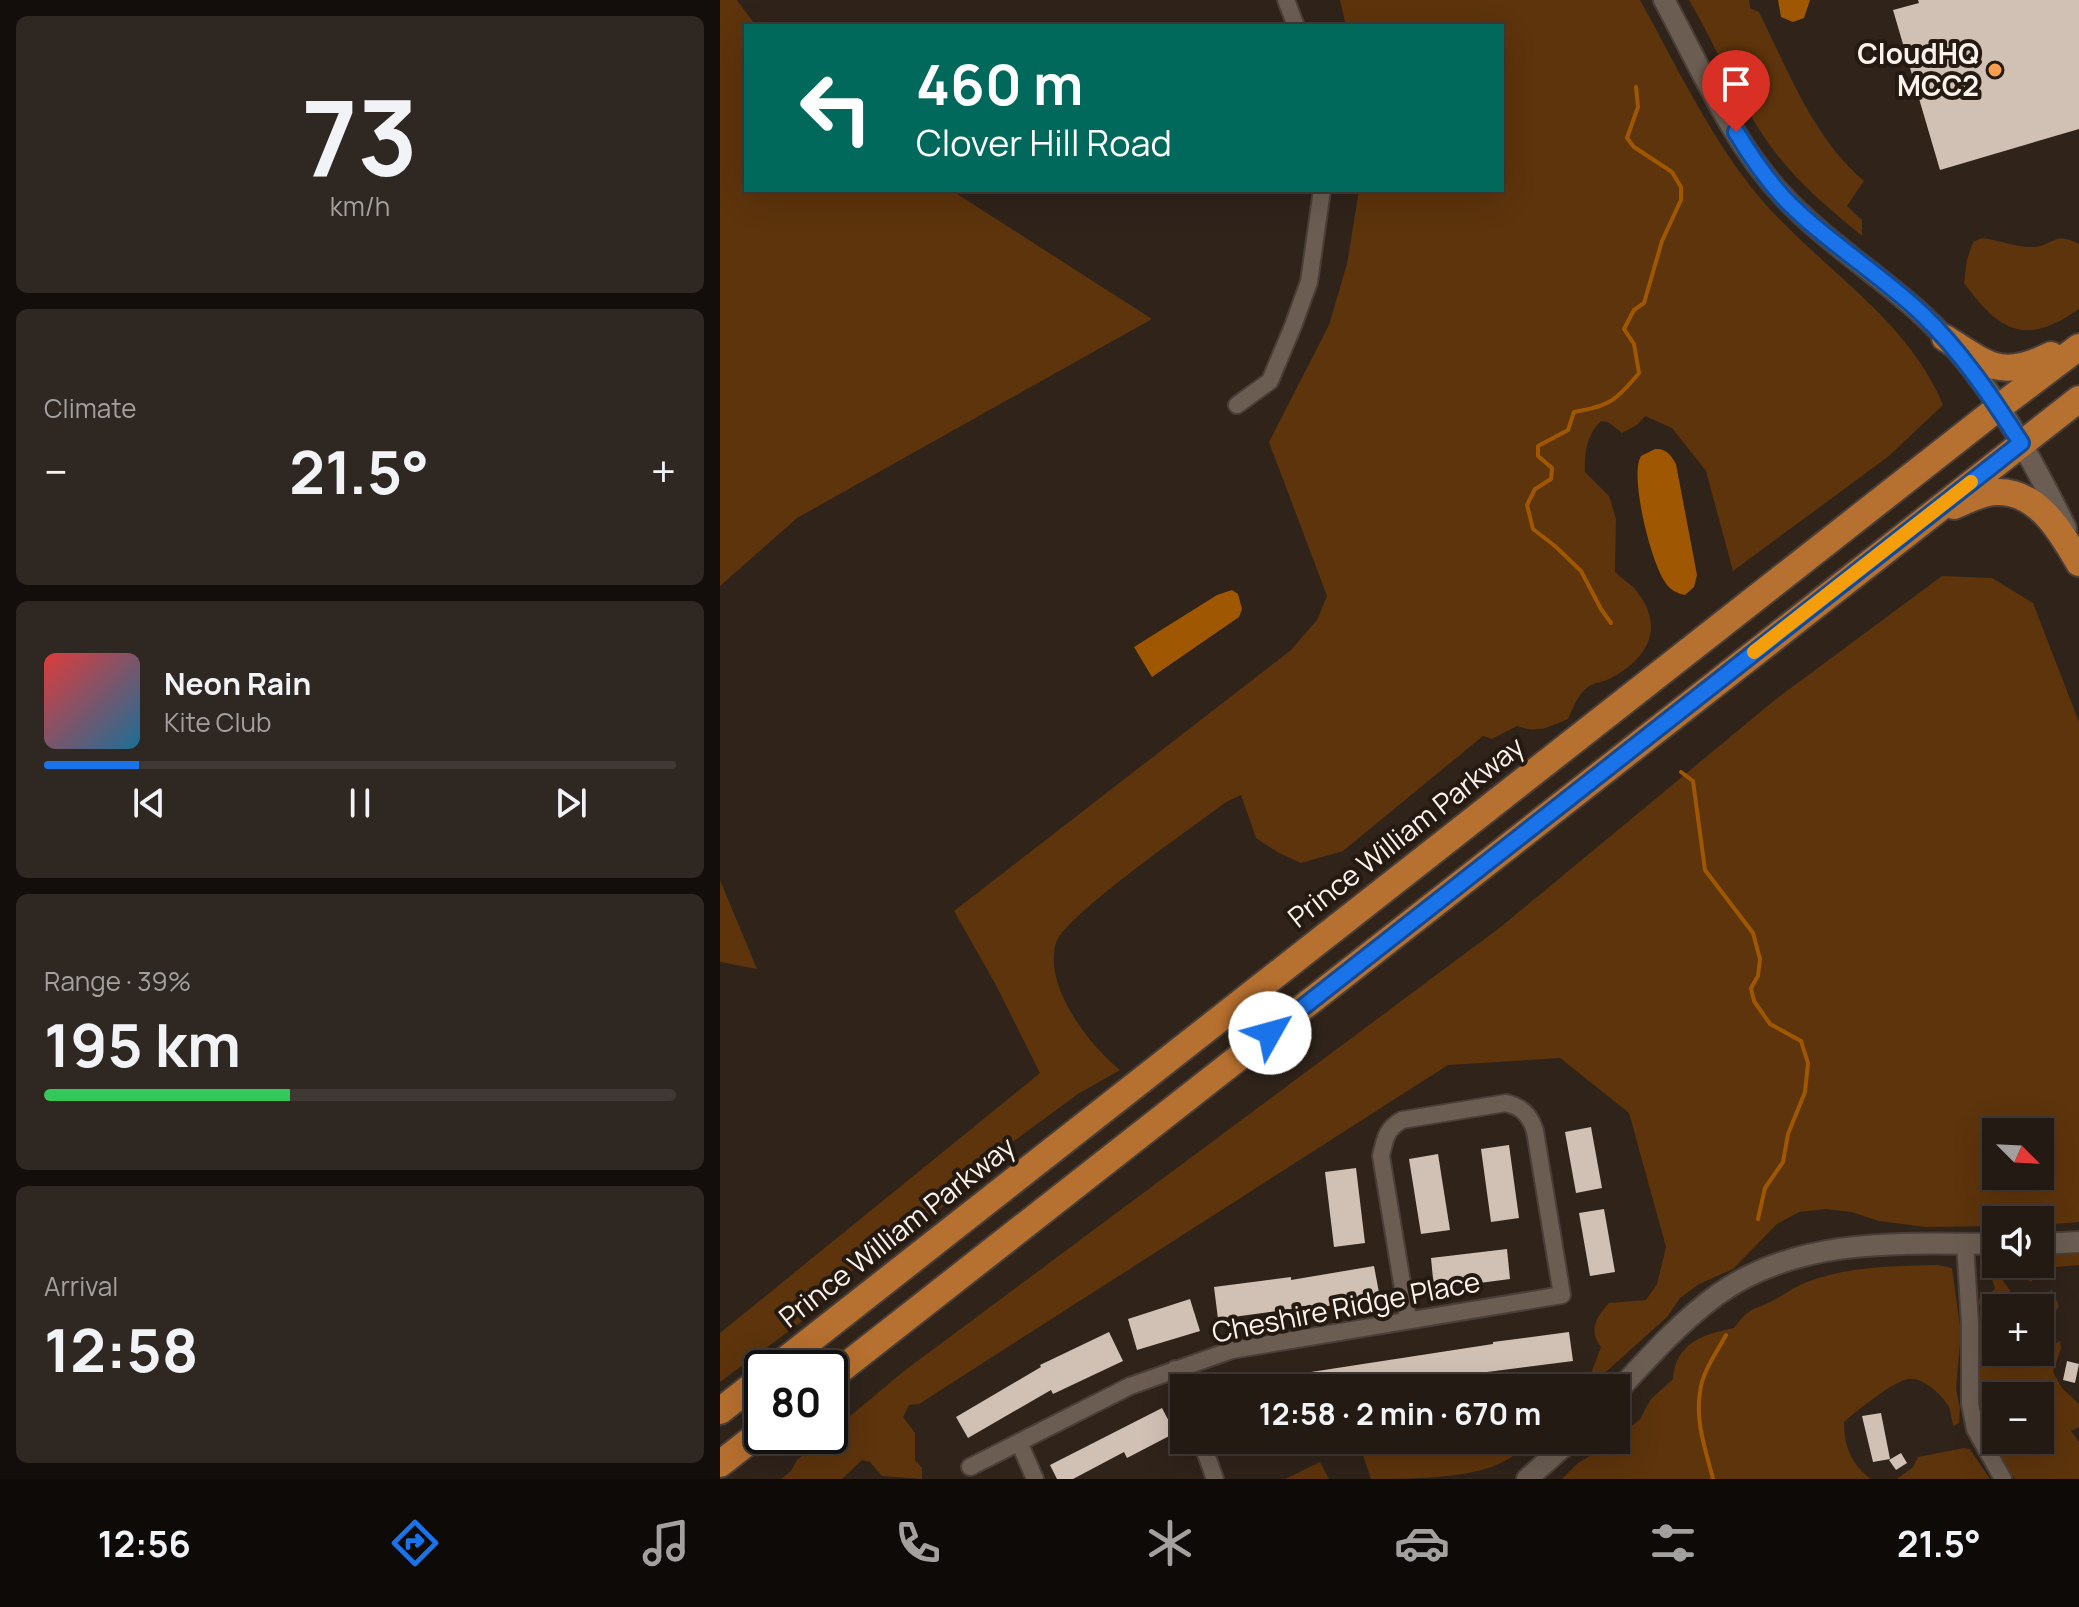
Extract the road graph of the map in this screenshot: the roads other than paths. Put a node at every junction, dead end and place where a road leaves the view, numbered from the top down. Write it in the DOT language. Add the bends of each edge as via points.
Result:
graph roads {
  1 [pos="1286,0"];
  2 [pos="1664,0"];
  3 [pos="1295,24"];
  4 [pos="1322,192"];
  5 [pos="1945,338"];
  6 [pos="2079,341"];
  7 [pos="2079,347"];
  8 [pos="2079,399"];
  9 [pos="1237,405"];
  10 [pos="1998,408"];
  11 [pos="2021,443"];
  12 [pos="1925,518"];
  13 [pos="2079,561"];
  14 [pos="2079,1242"];
  15 [pos="1965,1243"];
  16 [pos="2054,1243"];
  17 [pos="1982,1244"];
  18 [pos="1408,1319"];
  19 [pos="798,1350"];
  20 [pos="848,1364"];
  21 [pos="1175,1369"];
  22 [pos="1177,1374"];
  23 [pos="1630,1378"];
  24 [pos="744,1392"];
  25 [pos="720,1411"];
  26 [pos="1019,1442"];
  27 [pos="744,1445"];
  28 [pos="1206,1454"];
  29 [pos="1555,1454"];
  30 [pos="720,1464"];
  31 [pos="970,1467"];
  32 [pos="1035,1479"];
  33 [pos="1215,1479"];
  34 [pos="1527,1479"];
  35 [pos="2003,1479"];
  1 -- 3 [label="street"];
  2 -- 5 [label="street" via="1761,171 1807,219"];
  4 -- 9 [label="street" via="1309,282 1293,326 1270,381"];
  5 -- 6 [label="highway" via="1991,365 2011,369"];
  5 -- 10 [label="street"];
  7 -- 10 [label="highway, Prince William Parkway"];
  8 -- 11 [label="highway"];
  10 -- 11 [label="street"];
  10 -- 19 [label="highway, Prince William Parkway"];
  11 -- 12 [label="highway"];
  11 -- 13 [label="street"];
  12 -- 13 [label="highway" via="1987,493 2010,494 2040,509"];
  12 -- 20 [label="highway"];
  14 -- 16 [label="street"];
  15 -- 17 [label="street"];
  15 -- 23 [label="street" via="1857,1246 1759,1272 1695,1313"];
  15 -- 35 [label="street" via="1970,1404 1975,1429"];
  18 -- 18 [label="street, Cheshire Ridge Place" via="1562,1295 1535,1131 1525,1111 1506,1103 1402,1120 1386,1133 1381,1156"];
  18 -- 21 [label="street, Cheshire Ridge Place" via="1232,1350"];
  21 -- 22 [label="street"];
  21 -- 26 [label="street, Cheshire Ridge Place"];
  24 -- 25 [label="highway"];
  26 -- 31 [label="street, Cheshire Ridge Place"];
  26 -- 32 [label="street"];
  27 -- 30 [label="highway"];
  28 -- 33 [label="street"];
  29 -- 34 [label="street"];
}
